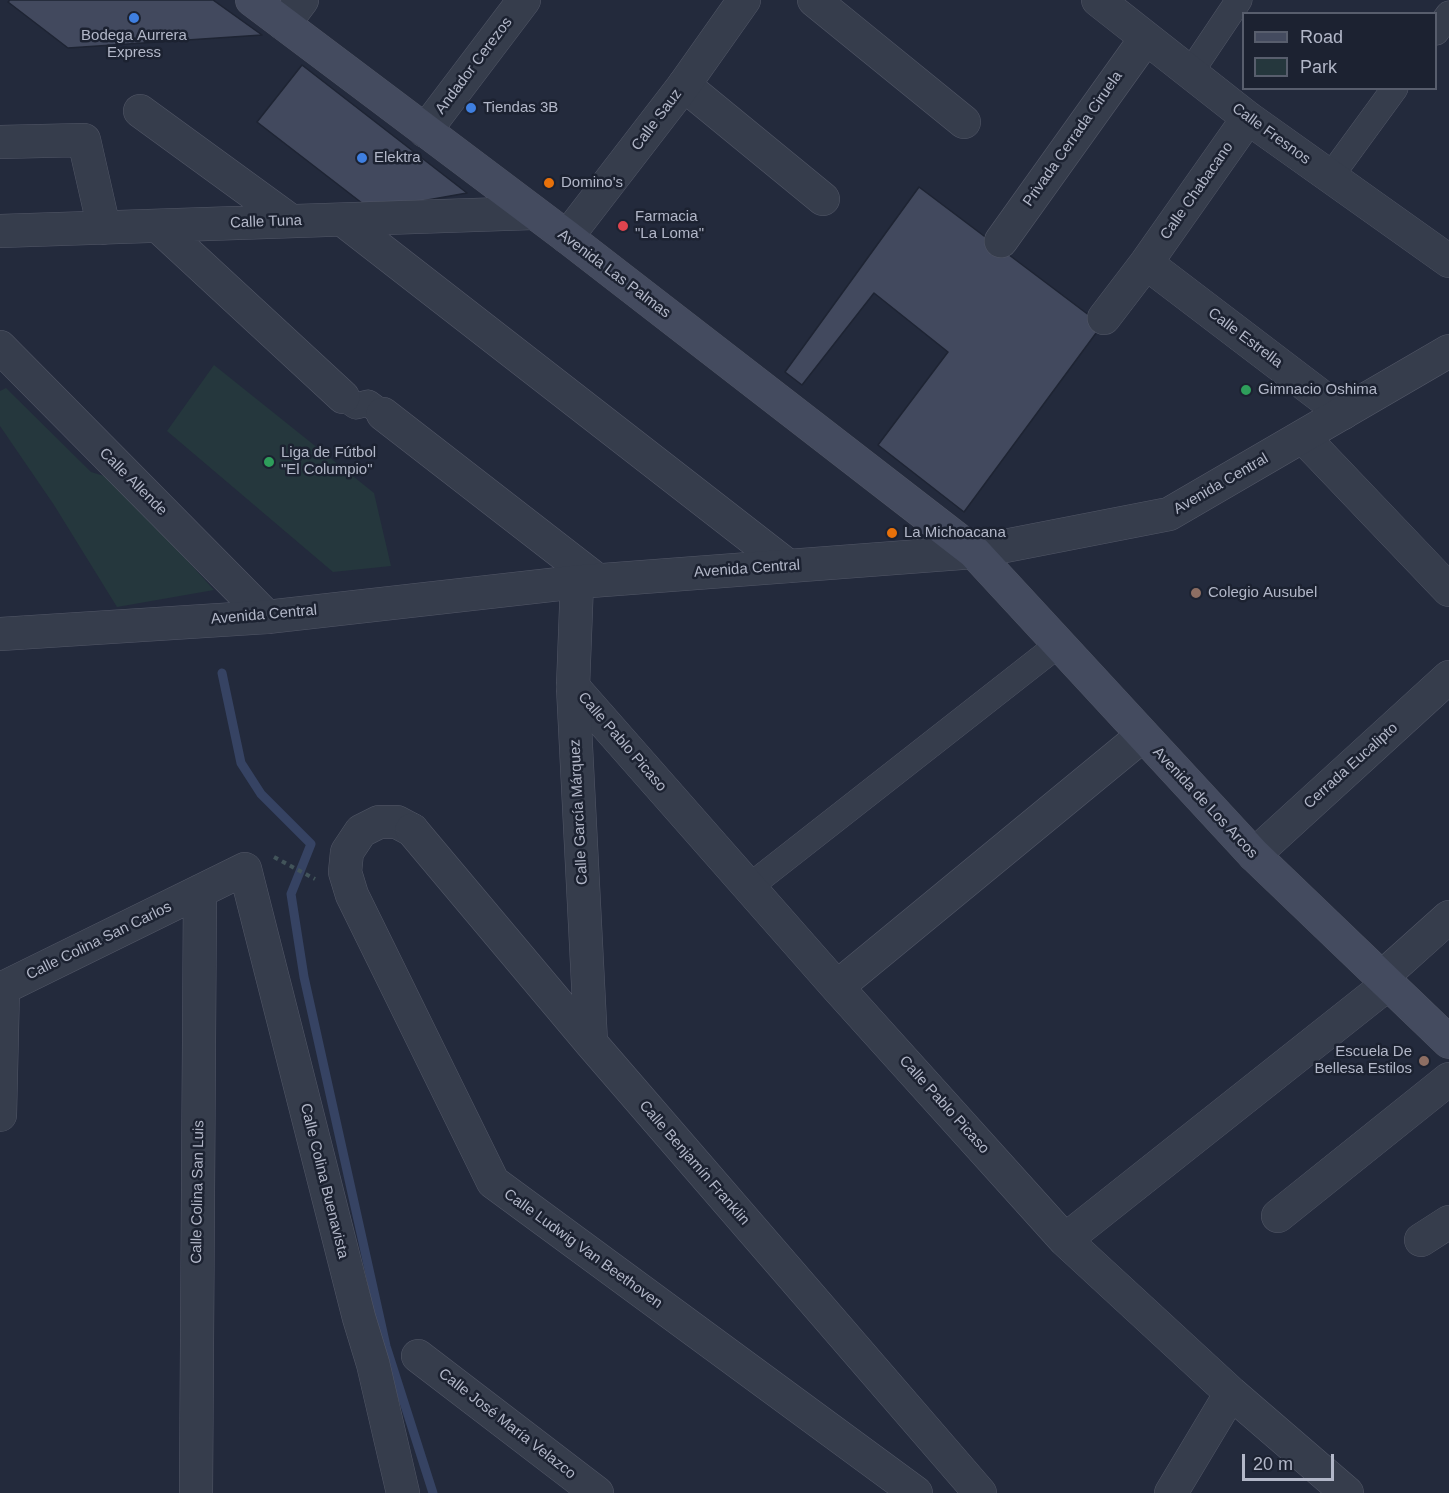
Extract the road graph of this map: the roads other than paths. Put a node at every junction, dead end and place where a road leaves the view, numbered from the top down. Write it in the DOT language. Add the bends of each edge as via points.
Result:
graph roads {
  1 [pos="252,0"];
  2 [pos="524,0"];
  3 [pos="744,0"];
  4 [pos="814,0"];
  5 [pos="1098,0"];
  6 [pos="1239,0"];
  7 [pos="293,12"];
  8 [pos="1449,14"];
  9 [pos="1437,31"];
  10 [pos="1146,38"];
  11 [pos="1190,73"];
  12 [pos="684,85"];
  13 [pos="1394,90"];
  14 [pos="140,111"];
  15 [pos="1248,118"];
  16 [pos="964,122"];
  17 [pos="425,131"];
  18 [pos="0,141"];
  19 [pos="1330,177"];
  20 [pos="823,199"];
  21 [pos="532,213"];
  22 [pos="343,220"];
  23 [pos="291,221"];
  24 [pos="158,226"];
  25 [pos="104,228"];
  26 [pos="0,231"];
  27 [pos="567,237"];
  28 [pos="1001,241"];
  29 [pos="1449,261"];
  30 [pos="1146,263"];
  31 [pos="1104,318"];
  32 [pos="0,347"];
  33 [pos="1449,351"];
  34 [pos="343,397"];
  35 [pos="1343,413"];
  36 [pos="383,414"];
  37 [pos="1303,437"];
  38 [pos="974,552"];
  39 [pos="788,566"];
  40 [pos="587,581"];
  41 [pos="1449,590"];
  42 [pos="267,617"];
  43 [pos="0,634"];
  44 [pos="1059,644"];
  45 [pos="1449,677"];
  46 [pos="573,687"];
  47 [pos="1142,736"];
  48 [pos="412,830"];
  49 [pos="1254,855"];
  50 [pos="245,869"];
  51 [pos="749,887"];
  52 [pos="200,891"];
  53 [pos="1449,917"];
  54 [pos="1384,981"];
  55 [pos="837,987"];
  56 [pos="1449,1042"];
  57 [pos="591,1043"];
  58 [pos="1449,1079"];
  59 [pos="0,1115"];
  60 [pos="1278,1216"];
  61 [pos="1449,1222"];
  62 [pos="1065,1240"];
  63 [pos="1421,1240"];
  64 [pos="418,1356"];
  65 [pos="1231,1392"];
  66 [pos="196,1493"];
  67 [pos="402,1493"];
  68 [pos="597,1493"];
  69 [pos="916,1493"];
  70 [pos="980,1493"];
  71 [pos="1171,1493"];
  72 [pos="1347,1493"];
  1 -- 7 [label="main road, Avenida Las Palmas"];
  2 -- 17 [label="street, Andador Cerezos"];
  3 -- 12 [label="street, Calle Sauz"];
  4 -- 16 [label="street"];
  5 -- 10 [label="street, Calle Fresnos"];
  6 -- 11 [label="street"];
  7 -- 17 [label="main road, Avenida Las Palmas"];
  8 -- 9 [label="street"];
  10 -- 11 [label="street, Calle Fresnos"];
  10 -- 28 [label="street, Privada Cerrada Ciruela"];
  11 -- 15 [label="street, Calle Fresnos"];
  12 -- 20 [label="street"];
  12 -- 27 [label="street, Calle Sauz"];
  13 -- 19 [label="street"];
  14 -- 23 [label="street"];
  15 -- 19 [label="street, Calle Fresnos"];
  15 -- 30 [label="street, Calle Chabacano"];
  17 -- 21 [label="main road, Avenida Las Palmas"];
  18 -- 25 [label="street" via="84,140"];
  19 -- 29 [label="street, Calle Fresnos"];
  21 -- 22 [label="street, Calle Tuna"];
  21 -- 27 [label="main road, Avenida Las Palmas"];
  22 -- 23 [label="street, Calle Tuna"];
  22 -- 39 [label="street"];
  23 -- 24 [label="street, Calle Tuna"];
  24 -- 25 [label="street, Calle Tuna"];
  24 -- 34 [label="street"];
  25 -- 26 [label="street, Calle Tuna"];
  27 -- 38 [label="main road, Avenida Las Palmas"];
  30 -- 31 [label="street, Calle Chabacano"];
  30 -- 35 [label="street, Calle Estrella"];
  32 -- 42 [label="street, Calle Allende"];
  33 -- 35 [label="street, Avenida Central"];
  34 -- 36 [label="street" via="356,406 368,403"];
  35 -- 37 [label="street, Avenida Central"];
  36 -- 40 [label="street"];
  37 -- 38 [label="street, Avenida Central" via="1168,514"];
  37 -- 41 [label="street"];
  38 -- 39 [label="street, Avenida Central"];
  38 -- 44 [label="main road, Avenida de Los Arcos"];
  39 -- 40 [label="street, Avenida Central"];
  40 -- 42 [label="street, Avenida Central"];
  40 -- 46 [label="street, Calle García Márquez"];
  42 -- 43 [label="street, Avenida Central"];
  44 -- 47 [label="main road, Avenida de Los Arcos"];
  44 -- 51 [label="street"];
  45 -- 49 [label="street, Cerrada Eucalipto"];
  46 -- 51 [label="street, Calle Pablo Picaso"];
  46 -- 57 [label="street, Calle García Márquez"];
  47 -- 49 [label="main road, Avenida de Los Arcos"];
  47 -- 55 [label="street"];
  48 -- 57 [label="street, Calle Benjamín Franklin"];
  48 -- 69 [label="street, Calle Ludwig Van Beethoven" via="397,822 379,822 361,831 347,852 345,872 352,895 493,1182"];
  49 -- 54 [label="main road, Avenida de Los Arcos"];
  50 -- 52 [label="street, Calle Colina San Carlos"];
  50 -- 67 [label="street, Calle Colina Buenavista" via="373,1364"];
  51 -- 55 [label="street, Calle Pablo Picaso"];
  52 -- 59 [label="street, Calle Colina San Carlos" via="3,988"];
  52 -- 66 [label="street, Calle Colina San Luis"];
  53 -- 54 [label="street"];
  54 -- 56 [label="main road, Avenida de Los Arcos"];
  54 -- 62 [label="street"];
  55 -- 62 [label="street, Calle Pablo Picaso"];
  57 -- 70 [label="street, Calle Benjamín Franklin"];
  58 -- 60 [label="street"];
  61 -- 63 [label="street"];
  62 -- 65 [label="street, Calle Pablo Picaso"];
  64 -- 68 [label="street, Calle José María Velazco"];
  65 -- 71 [label="street"];
  65 -- 72 [label="street, Calle Pablo Picaso"];
}
